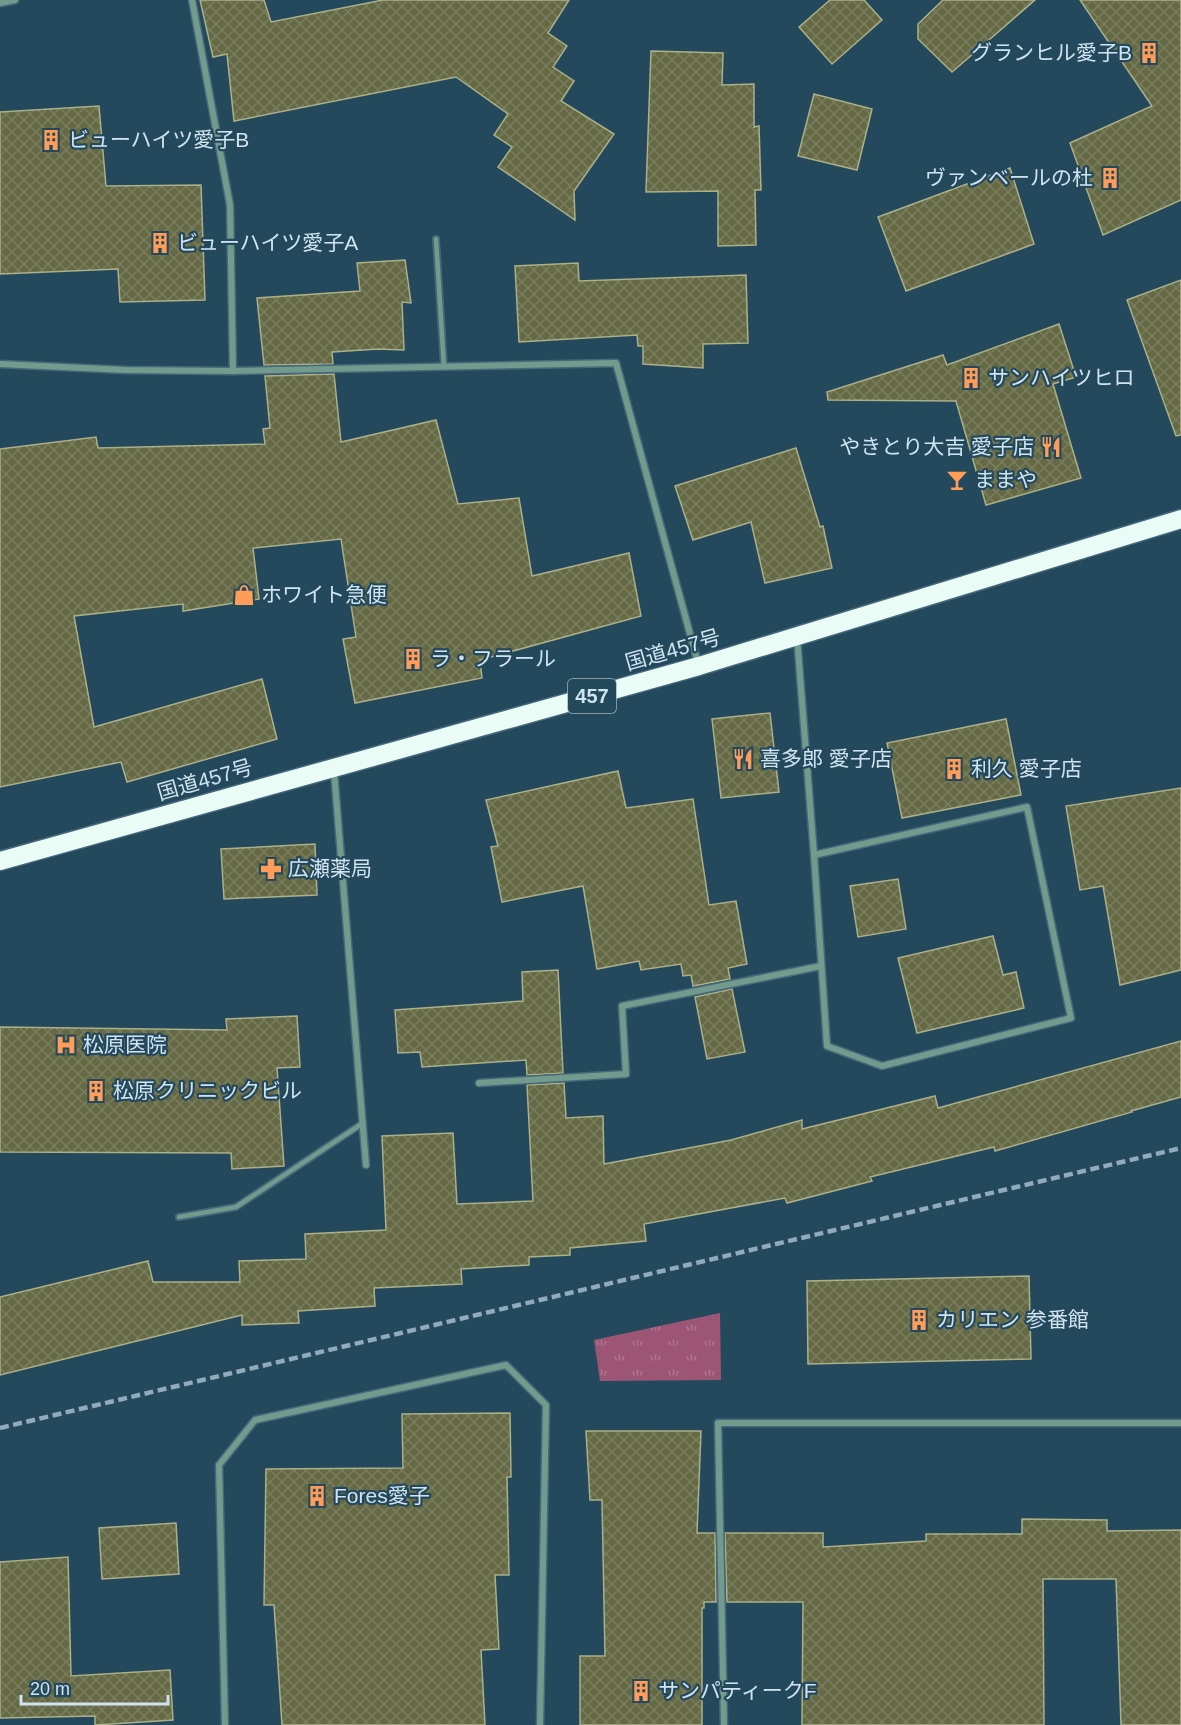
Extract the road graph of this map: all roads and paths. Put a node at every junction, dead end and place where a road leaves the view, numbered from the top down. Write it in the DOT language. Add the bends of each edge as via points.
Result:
graph roads {
  1 [pos="15,0"];
  2 [pos="192,0"];
  3 [pos="0,3"];
  4 [pos="436,239"];
  5 [pos="0,364"];
  6 [pos="444,367"];
  7 [pos="233,371"];
  8 [pos="1181,519"];
  9 [pos="796,636"];
  10 [pos="699,666"];
  11 [pos="334,768"];
  12 [pos="814,855"];
  13 [pos="0,861"];
  14 [pos="822,966"];
  15 [pos="479,1083"];
  16 [pos="363,1123"];
  17 [pos="366,1165"];
  18 [pos="179,1217"];
  19 [pos="1181,1423"];
  20 [pos="225,1725"];
  21 [pos="540,1725"];
  22 [pos="724,1725"];
  1 -- 3 [label="street"];
  2 -- 7 [label="street" via="230,205"];
  4 -- 6 [label="lane"];
  5 -- 7 [label="street"];
  6 -- 7 [label="street"];
  6 -- 10 [label="street" via="616,363"];
  8 -- 9 [label="highway, 国道457号 / 457"];
  9 -- 10 [label="highway, 国道457号 / 457"];
  9 -- 12 [label="street"];
  10 -- 11 [label="highway, 国道457号 / 457"];
  11 -- 13 [label="highway, 国道457号 / 457"];
  11 -- 16 [label="street"];
  12 -- 14 [label="street"];
  12 -- 14 [label="street" via="1027,807 1071,1018 882,1066 827,1046"];
  14 -- 15 [label="street" via="622,1006 626,1074"];
  16 -- 17 [label="street"];
  16 -- 18 [label="lane" via="236,1208"];
  19 -- 22 [label="street" via="718,1423"];
  20 -- 21 [label="street" via="219,1464 255,1420 506,1365 546,1405"];
}
